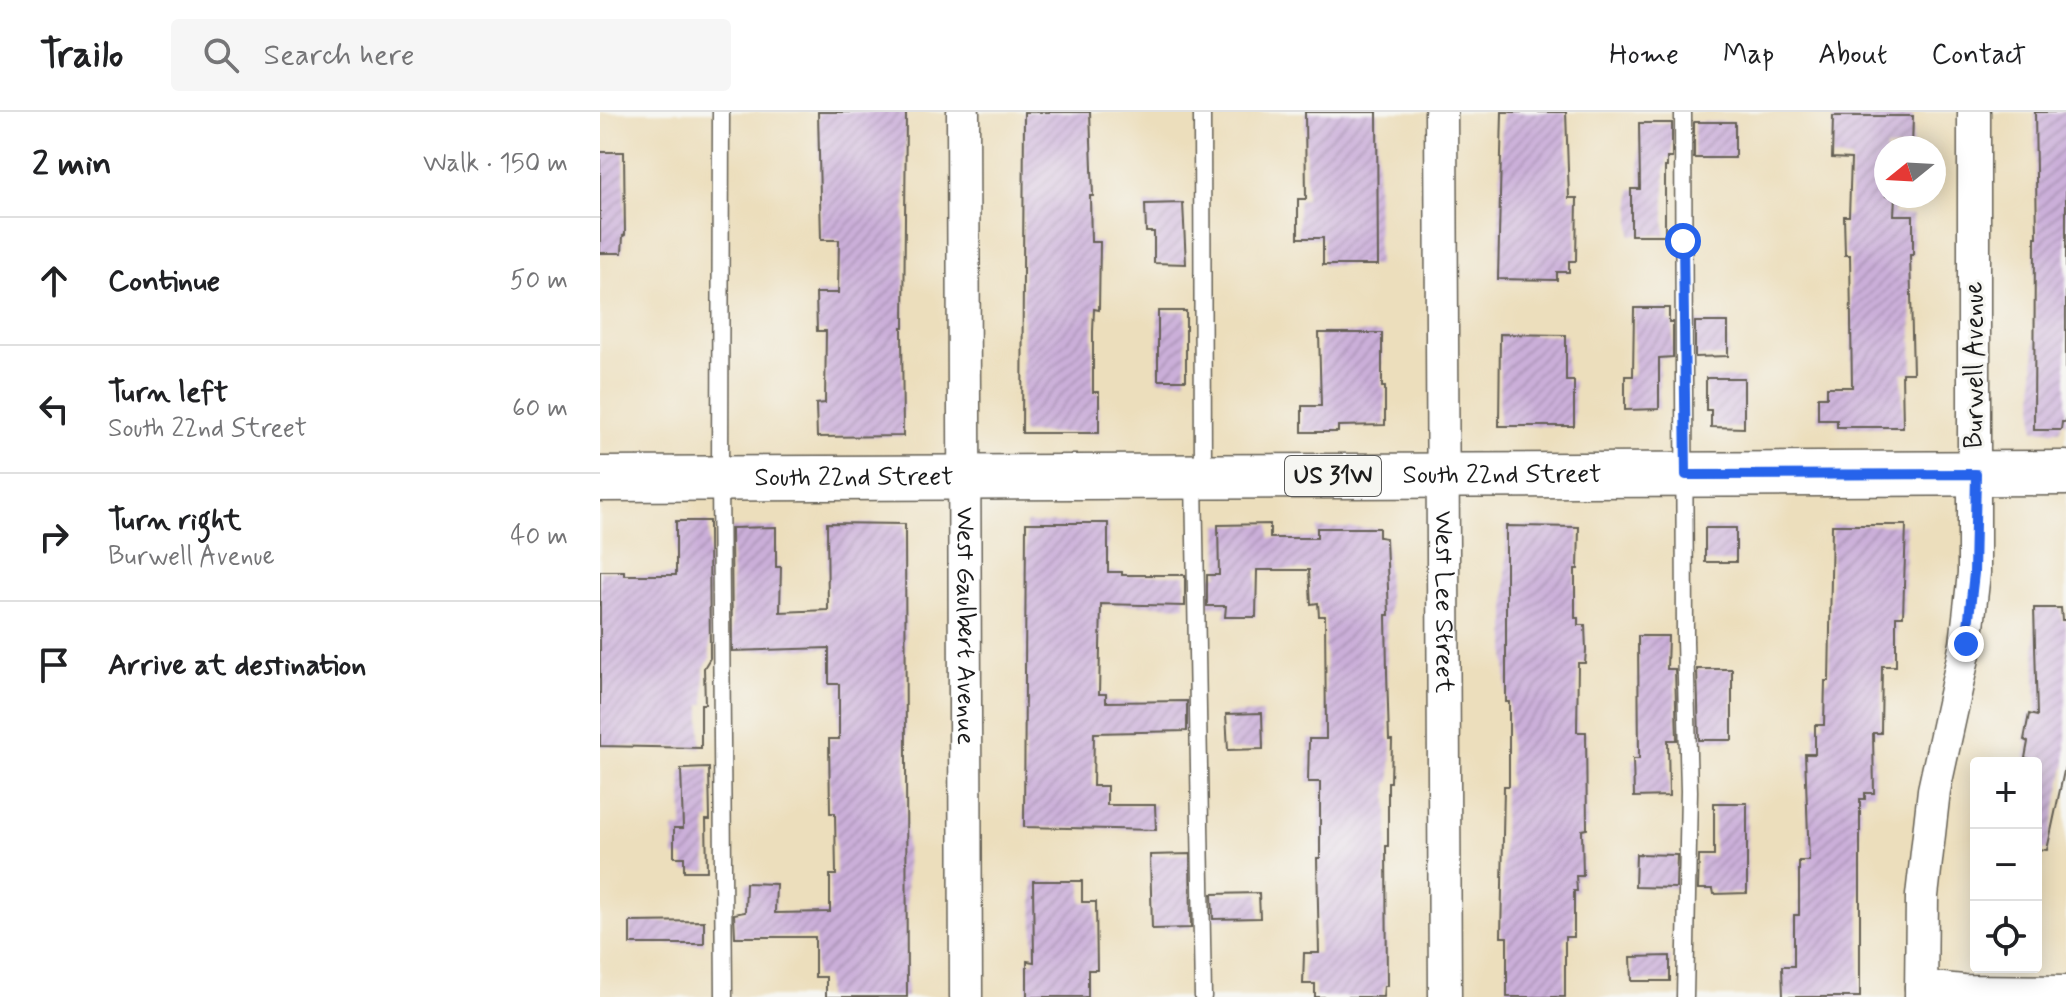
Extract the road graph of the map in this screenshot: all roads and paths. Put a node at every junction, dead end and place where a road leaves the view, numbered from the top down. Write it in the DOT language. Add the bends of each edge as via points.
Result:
graph roads {
  1 [pos="721,112"];
  2 [pos="963,112"];
  3 [pos="1202,112"];
  4 [pos="1441,112"];
  5 [pos="1683,112"];
  6 [pos="1974,112"];
  7 [pos="2066,473"];
  8 [pos="1976,474"];
  9 [pos="1443,475"];
  10 [pos="1686,475"];
  11 [pos="1198,476"];
  12 [pos="963,477"];
  13 [pos="720,478"];
  14 [pos="600,479"];
  15 [pos="1921,992"];
  16 [pos="2066,992"];
  17 [pos="724,997"];
  18 [pos="966,997"];
  19 [pos="1203,997"];
  20 [pos="1445,997"];
  21 [pos="1685,997"];
  1 -- 13 [label="lane"];
  2 -- 12 [label="street, West Gaulbert Avenue"];
  3 -- 11 [label="lane"];
  4 -- 9 [label="street, West Lee Street"];
  5 -- 10 [label="lane"];
  6 -- 8 [label="street, Burwell Avenue"];
  7 -- 8 [label="main road, South 22nd Street / US 31W"];
  8 -- 10 [label="main road, South 22nd Street / US 31W"];
  8 -- 15 [label="street, Burwell Avenue" via="1966,644 1934,790 1922,896"];
  9 -- 10 [label="main road, South 22nd Street / US 31W"];
  9 -- 11 [label="main road, South 22nd Street / US 31W"];
  9 -- 20 [label="street, West Lee Street"];
  10 -- 21 [label="lane"];
  11 -- 12 [label="main road, South 22nd Street / US 31W"];
  11 -- 19 [label="lane"];
  12 -- 13 [label="main road, South 22nd Street / US 31W"];
  12 -- 18 [label="street, West Gaulbert Avenue"];
  13 -- 14 [label="main road, South 22nd Street / US 31W"];
  13 -- 17 [label="lane"];
  15 -- 16 [label="street"];
}
